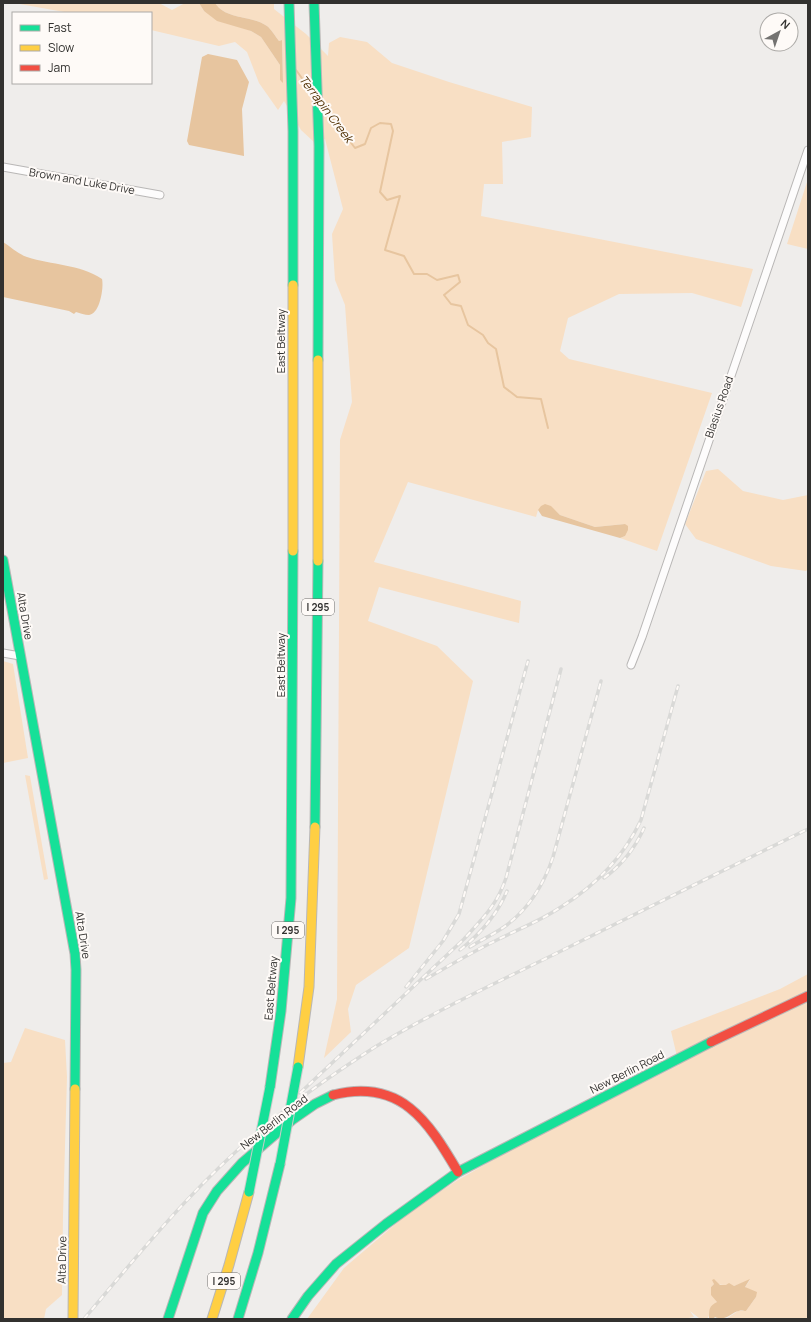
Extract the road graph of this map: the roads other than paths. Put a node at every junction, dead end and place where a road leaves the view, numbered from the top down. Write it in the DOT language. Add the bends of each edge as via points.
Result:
graph roads {
  1 [pos="314,3"];
  2 [pos="289,5"];
  3 [pos="808,150"];
  4 [pos="3,167"];
  5 [pos="160,195"];
  6 [pos="3,560"];
  7 [pos="3,652"];
  8 [pos="20,656"];
  9 [pos="631,665"];
  10 [pos="808,996"];
  11 [pos="458,1172"];
  12 [pos="73,1319"];
  13 [pos="168,1319"];
  14 [pos="212,1319"];
  15 [pos="238,1319"];
  16 [pos="292,1319"];
  1 -- 15 [label="main road, I 295, bridge" via="319,146 318,639 309,987 298,1067 280,1164 258,1253"];
  2 -- 14 [label="main road, East Beltway / I 295, bridge" via="293,131 291,898 281,1011 259,1146 229,1265"];
  3 -- 9 [label="street, Blasius Road"];
  4 -- 5 [label="street, Brown and Luke Drive"];
  6 -- 8 [label="main road, Alta Drive"];
  7 -- 8 [label="street"];
  8 -- 12 [label="main road, Alta Drive" via="76,970"];
  10 -- 11 [label="main road, New Berlin Road" via="719,1038"];
  11 -- 13 [label="main road, New Berlin Road" via="426,1122 419,1114 394,1098 363,1091 331,1096 319,1102 247,1158 209,1200"];
  11 -- 16 [label="main road, New Berlin Road" via="336,1264"];
}
